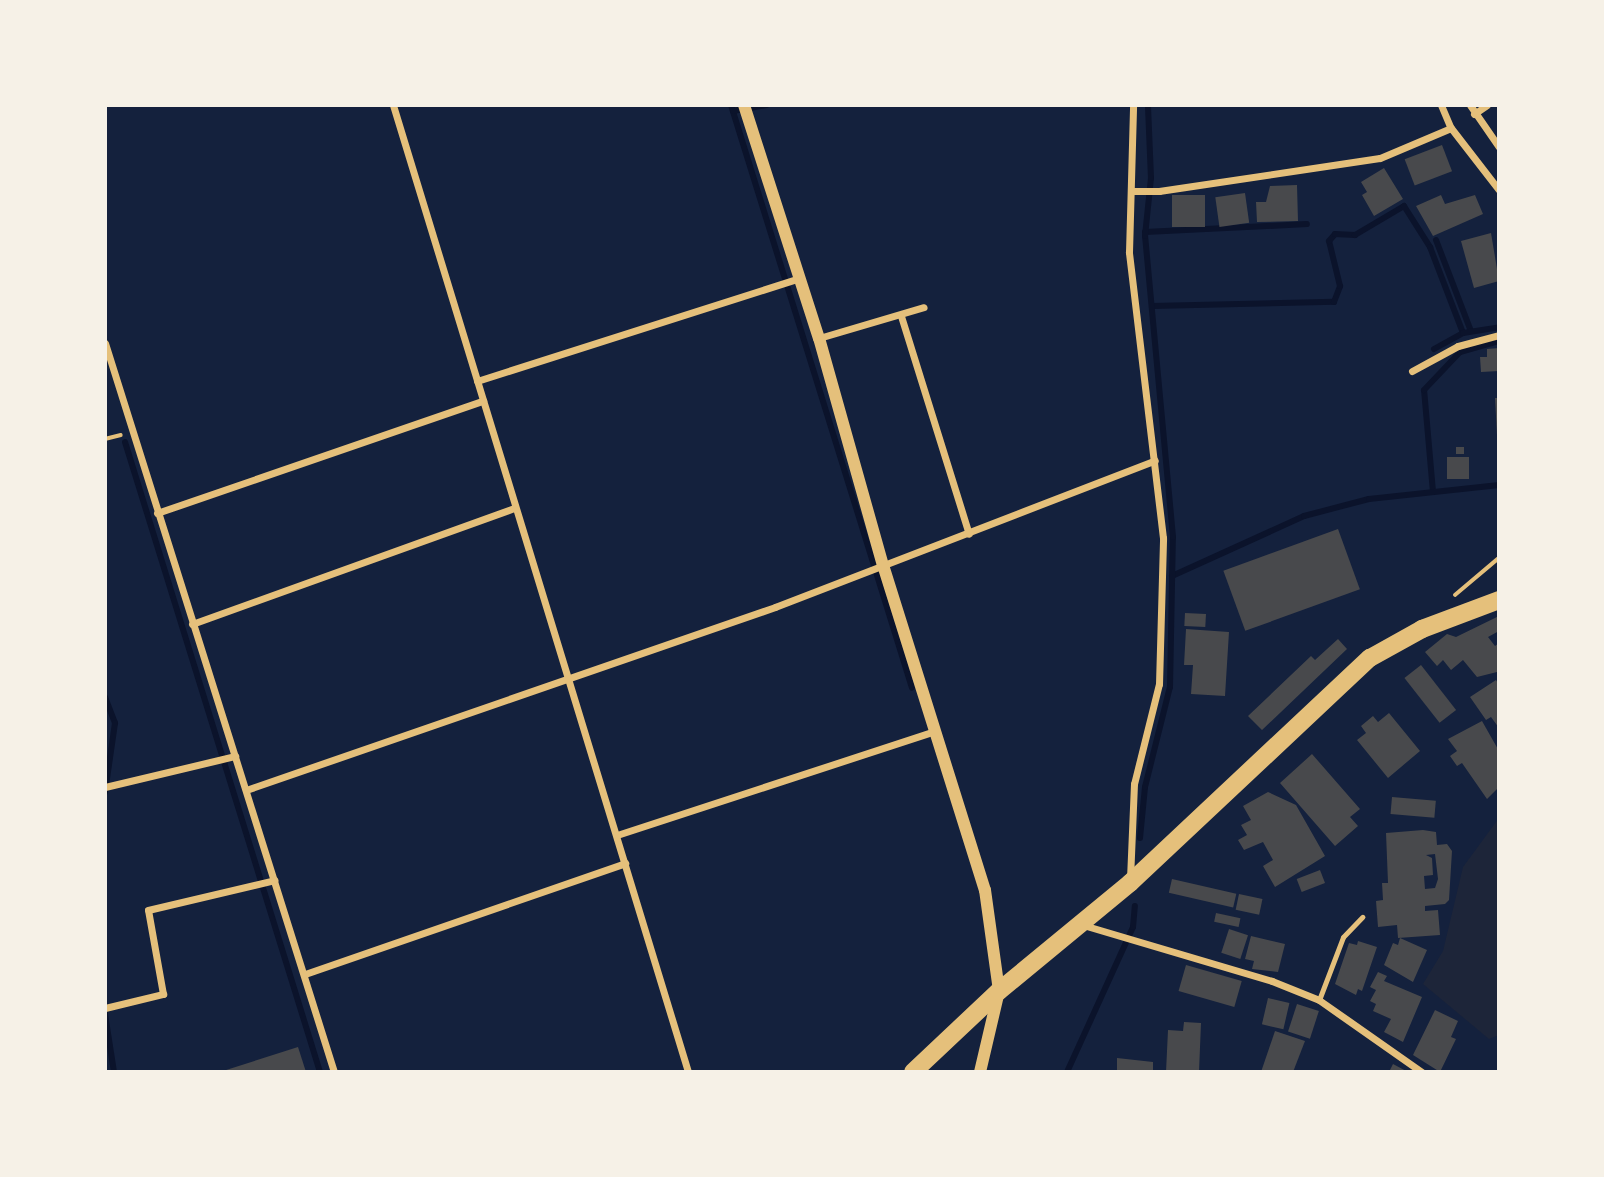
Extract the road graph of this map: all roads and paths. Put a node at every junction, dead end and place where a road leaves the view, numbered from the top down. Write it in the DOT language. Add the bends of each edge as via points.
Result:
graph roads {
  1 [pos="393,105"];
  2 [pos="744,105"];
  3 [pos="1133,105"];
  4 [pos="1441,105"];
  5 [pos="1470,105"];
  6 [pos="1487,105"];
  7 [pos="1474,114"];
  8 [pos="1451,128"];
  9 [pos="1499,147"];
  10 [pos="1499,190"];
  11 [pos="1133,191"];
  12 [pos="797,279"];
  13 [pos="924,307"];
  14 [pos="901,316"];
  15 [pos="1499,335"];
  16 [pos="819,338"];
  17 [pos="105,343"];
  18 [pos="1412,371"];
  19 [pos="477,380"];
  20 [pos="483,401"];
  21 [pos="1155,460"];
  22 [pos="515,508"];
  23 [pos="157,513"];
  24 [pos="969,534"];
  25 [pos="1499,558"];
  26 [pos="883,565"];
  27 [pos="1499,600"];
  28 [pos="1445,604"];
  29 [pos="192,624"];
  30 [pos="566,678"];
  31 [pos="934,731"];
  32 [pos="235,755"];
  33 [pos="105,787"];
  34 [pos="246,790"];
  35 [pos="617,835"];
  36 [pos="625,863"];
  37 [pos="275,880"];
  38 [pos="1130,883"];
  39 [pos="1362,917"];
  40 [pos="1082,925"];
  41 [pos="305,974"];
  42 [pos="999,991"];
  43 [pos="1319,1000"];
  44 [pos="105,1008"];
  45 [pos="334,1072"];
  46 [pos="688,1072"];
  47 [pos="913,1072"];
  48 [pos="980,1072"];
  49 [pos="1422,1072"];
  1 -- 19 [label="street"];
  2 -- 12 [label="street"];
  3 -- 11 [label="street"];
  4 -- 8 [label="street"];
  5 -- 7 [label="street"];
  6 -- 7 [label="street"];
  7 -- 9 [label="street"];
  8 -- 10 [label="street"];
  8 -- 11 [label="street" via="1380,158"];
  11 -- 21 [label="street" via="1129,252"];
  12 -- 16 [label="street"];
  12 -- 19 [label="street"];
  13 -- 14 [label="street"];
  14 -- 16 [label="street"];
  14 -- 24 [label="street"];
  15 -- 18 [label="street" via="1458,346"];
  16 -- 26 [label="street"];
  17 -- 23 [label="street"];
  19 -- 20 [label="street"];
  20 -- 22 [label="street"];
  20 -- 23 [label="street"];
  21 -- 24 [label="street"];
  21 -- 38 [label="street" via="1163,538 1159,684 1134,784"];
  22 -- 29 [label="street"];
  22 -- 30 [label="street"];
  23 -- 29 [label="street"];
  24 -- 26 [label="street"];
  25 -- 28 [label="path"];
  26 -- 30 [label="street"];
  26 -- 31 [label="street"];
  27 -- 38 [label="main road" via="1422,629 1370,658"];
  29 -- 32 [label="street"];
  30 -- 34 [label="street"];
  30 -- 35 [label="street"];
  31 -- 35 [label="street"];
  31 -- 42 [label="street" via="985,890"];
  32 -- 33 [label="street"];
  32 -- 34 [label="street"];
  34 -- 37 [label="street"];
  35 -- 36 [label="street"];
  36 -- 41 [label="street"];
  36 -- 46 [label="street"];
  37 -- 41 [label="street"];
  37 -- 44 [label="street" via="148,910 163,994"];
  38 -- 40 [label="main road"];
  39 -- 43 [label="lane" via="1343,936"];
  40 -- 42 [label="main road"];
  40 -- 43 [label="street" via="1272,981"];
  41 -- 45 [label="street"];
  42 -- 47 [label="main road"];
  42 -- 48 [label="street"];
  43 -- 49 [label="street"];
}
